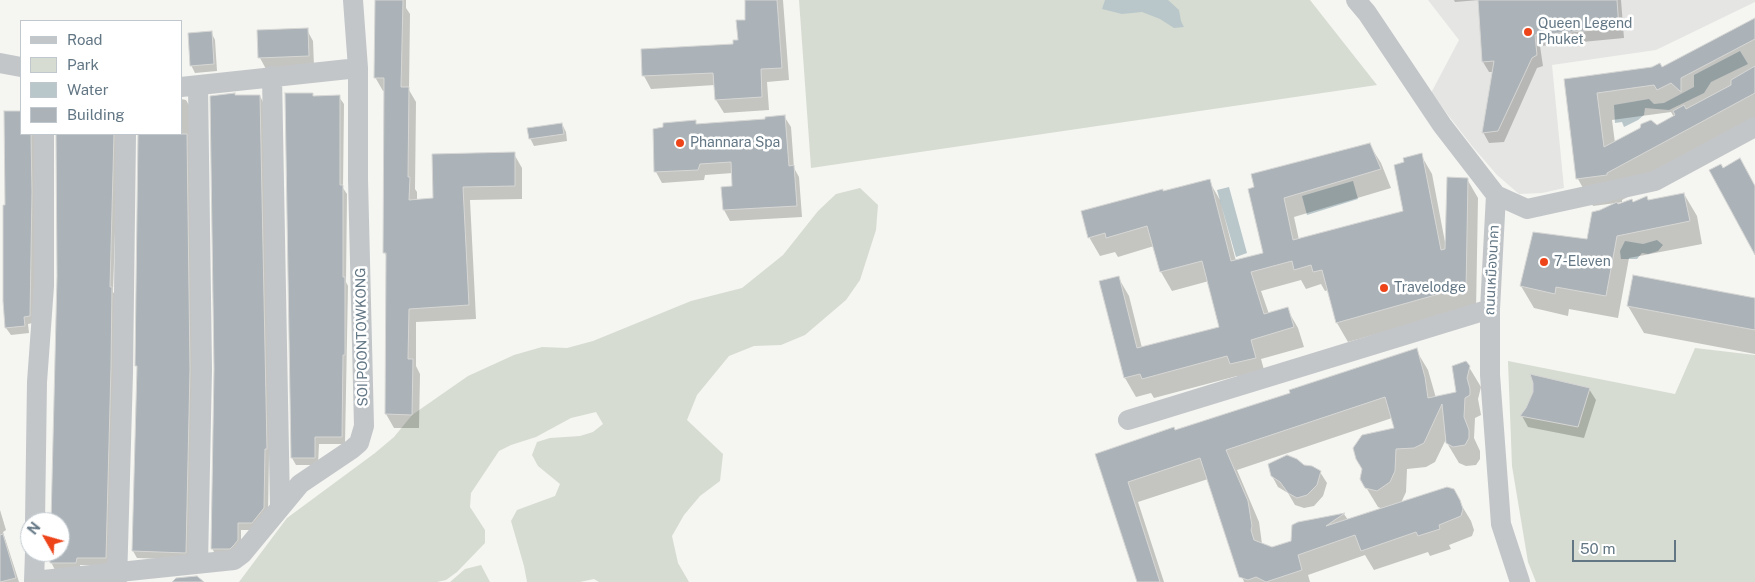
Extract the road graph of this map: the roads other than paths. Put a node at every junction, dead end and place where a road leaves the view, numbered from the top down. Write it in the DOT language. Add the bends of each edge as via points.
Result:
graph roads {
  1 [pos="353,0"];
  2 [pos="1356,0"];
  3 [pos="0,63"];
  4 [pos="20,67"];
  5 [pos="358,68"];
  6 [pos="272,76"];
  7 [pos="190,87"];
  8 [pos="1755,127"];
  9 [pos="44,135"];
  10 [pos="126,135"];
  11 [pos="1496,194"];
  12 [pos="1490,309"];
  13 [pos="1128,420"];
  14 [pos="280,507"];
  15 [pos="35,512"];
  16 [pos="35,562"];
  17 [pos="198,564"];
  18 [pos="178,566"];
  19 [pos="118,577"];
  20 [pos="161,582"];
  21 [pos="1520,582"];
  1 -- 5 [label="street, SOI POONTOWKONG"];
  2 -- 11 [label="street" via="1442,125"];
  3 -- 4 [label="street"];
  5 -- 6 [label="street"];
  5 -- 14 [label="street, SOI POONTOWKONG" via="364,426 358,443 352,449 300,484"];
  6 -- 7 [label="street"];
  6 -- 14 [label="street"];
  7 -- 17 [label="street" via="202,369"];
  8 -- 11 [label="street" via="1655,181 1527,209"];
  9 -- 15 [label="street" via="44,286 37,382"];
  10 -- 19 [label="street"];
  11 -- 12 [label="street, ถนนเหมืองนาคา"];
  12 -- 13 [label="street"];
  12 -- 21 [label="street, ถนนเหมืองนาคา" via="1490,375 1501,524"];
  14 -- 17 [label="street, SOI POONTOWKONG" via="234,560"];
  16 -- 19 [label="street" via="34,582"];
  17 -- 18 [label="street"];
  18 -- 19 [label="street"];
  18 -- 20 [label="street"];
}
